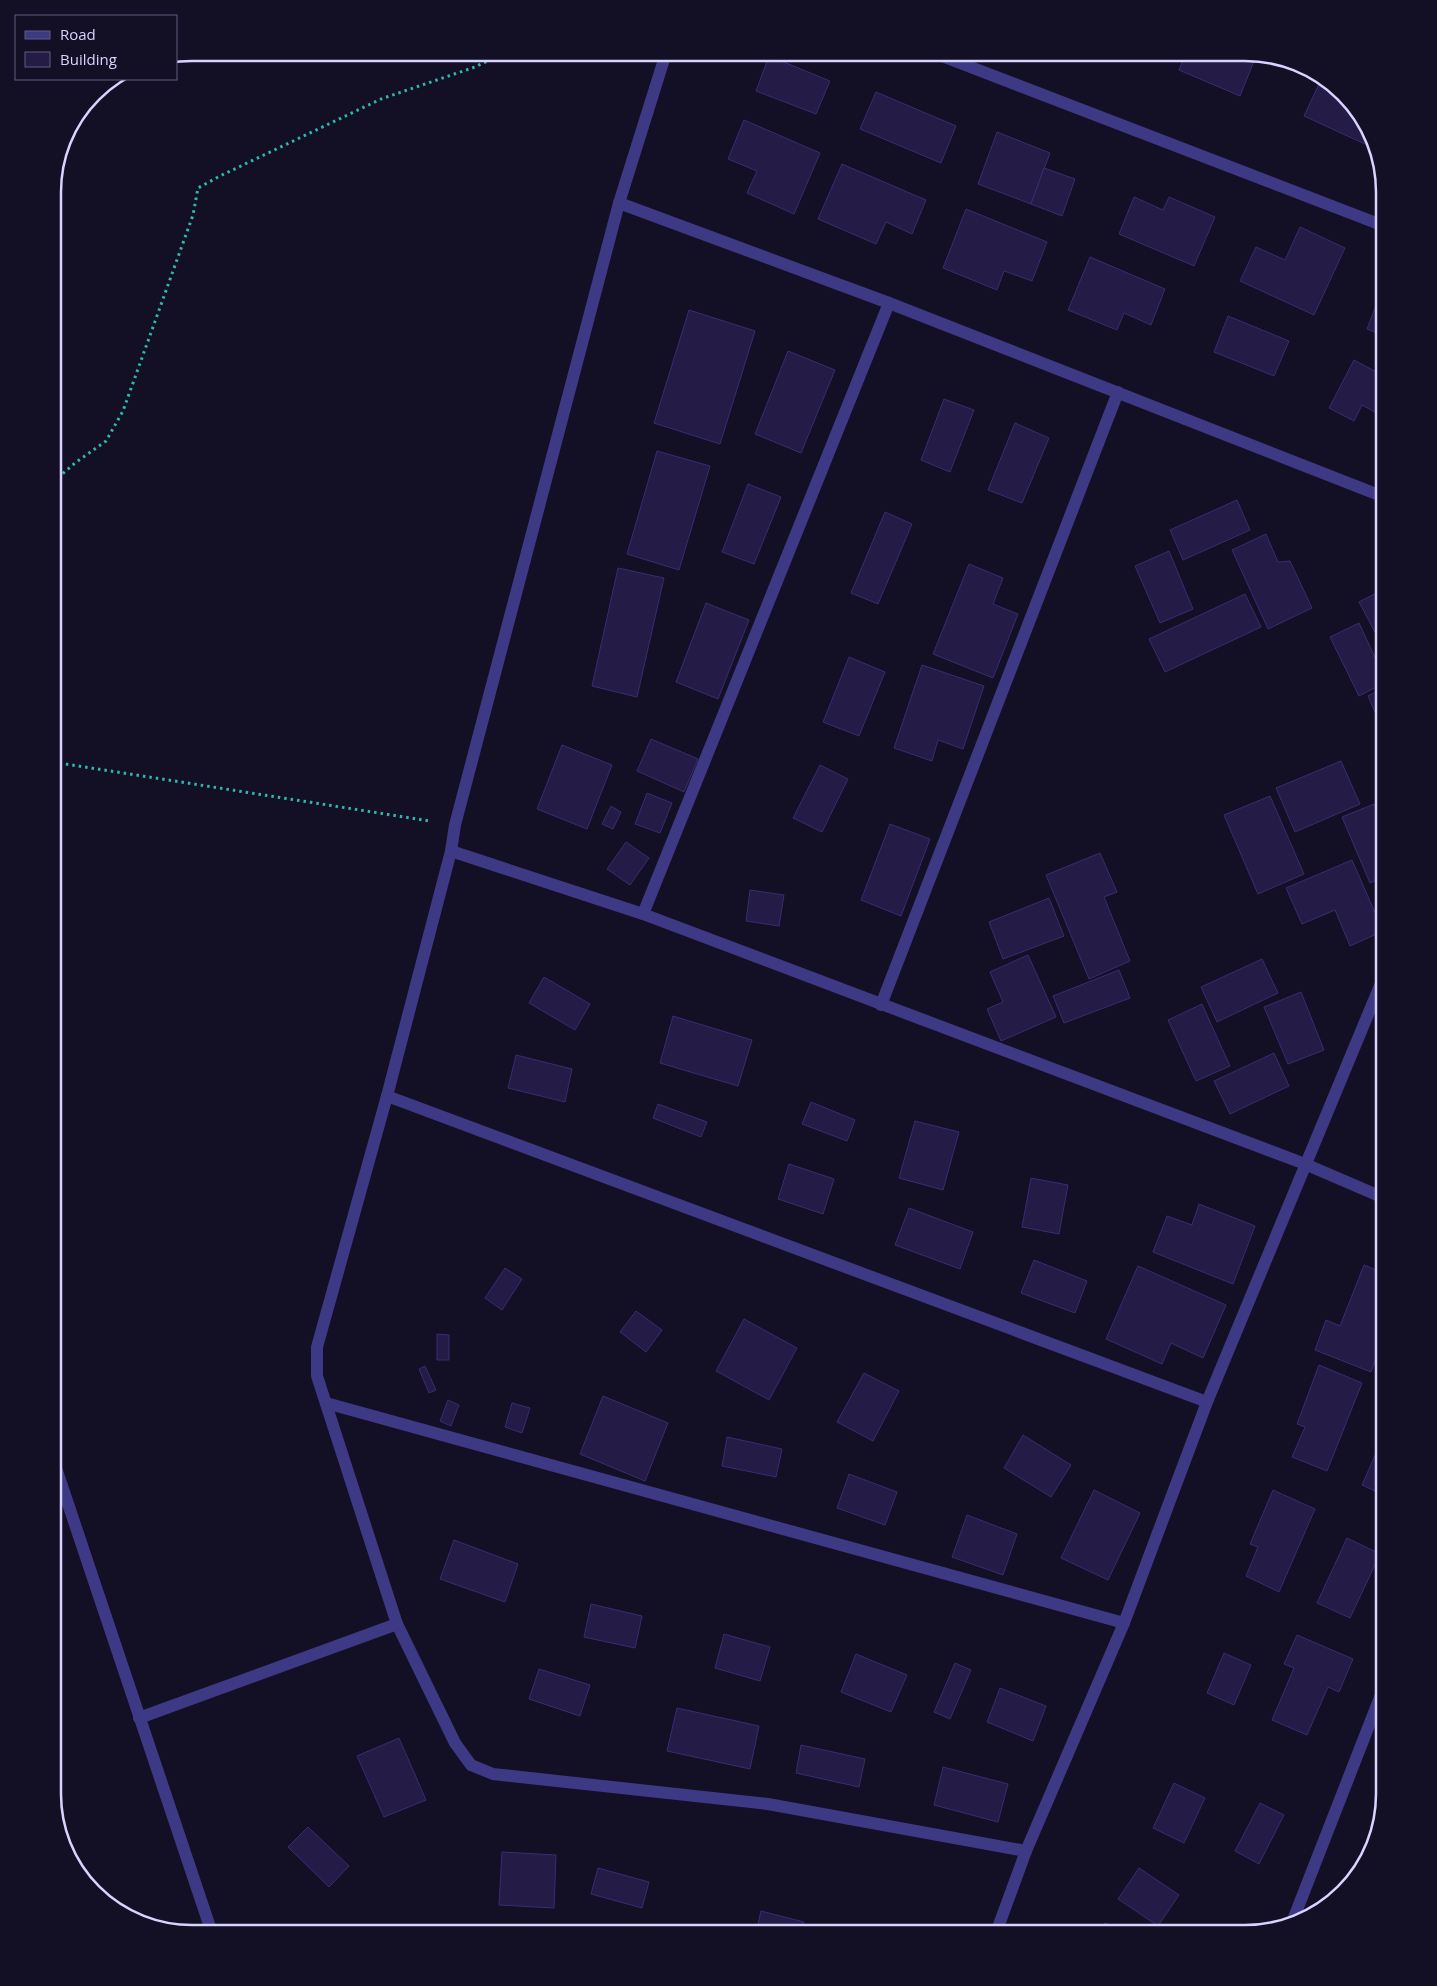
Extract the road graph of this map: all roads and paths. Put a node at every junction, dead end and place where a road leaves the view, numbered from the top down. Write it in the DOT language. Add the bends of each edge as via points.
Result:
graph roads {
  1 [pos="487,61"];
  2 [pos="663,61"];
  3 [pos="957,62"];
  4 [pos="619,203"];
  5 [pos="1376,223"];
  6 [pos="889,303"];
  7 [pos="1118,392"];
  8 [pos="62,474"];
  9 [pos="1376,494"];
  10 [pos="62,763"];
  11 [pos="455,825"];
  12 [pos="451,851"];
  13 [pos="643,914"];
  14 [pos="1376,995"];
  15 [pos="881,1005"];
  16 [pos="387,1096"];
  17 [pos="1306,1164"];
  18 [pos="1376,1195"];
  19 [pos="1207,1402"];
  20 [pos="326,1403"];
  21 [pos="61,1484"];
  22 [pos="1124,1623"];
  23 [pos="397,1624"];
  24 [pos="1376,1708"];
  25 [pos="139,1718"];
  26 [pos="1026,1852"];
  27 [pos="1295,1915"];
  28 [pos="209,1924"];
  29 [pos="999,1925"];
  1 -- 8 [label="path" via="381,99 198,188 193,215 123,411 106,441"];
  2 -- 4 [label="street"];
  3 -- 5 [label="street"];
  4 -- 6 [label="street"];
  4 -- 11 [label="street"];
  6 -- 7 [label="street"];
  6 -- 13 [label="street"];
  7 -- 9 [label="street"];
  7 -- 15 [label="street"];
  10 -- 11 [label="path"];
  11 -- 12 [label="street"];
  12 -- 13 [label="street"];
  12 -- 16 [label="street"];
  13 -- 15 [label="street"];
  14 -- 17 [label="street"];
  15 -- 17 [label="street"];
  16 -- 19 [label="street"];
  16 -- 20 [label="street" via="317,1347 317,1376"];
  17 -- 18 [label="street"];
  17 -- 19 [label="street"];
  19 -- 22 [label="street"];
  20 -- 22 [label="street"];
  20 -- 23 [label="street"];
  21 -- 25 [label="street"];
  22 -- 26 [label="street"];
  23 -- 25 [label="street"];
  23 -- 26 [label="street" via="455,1743 471,1765 493,1774 768,1804"];
  24 -- 27 [label="street"];
  25 -- 28 [label="street"];
  26 -- 29 [label="street"];
}
